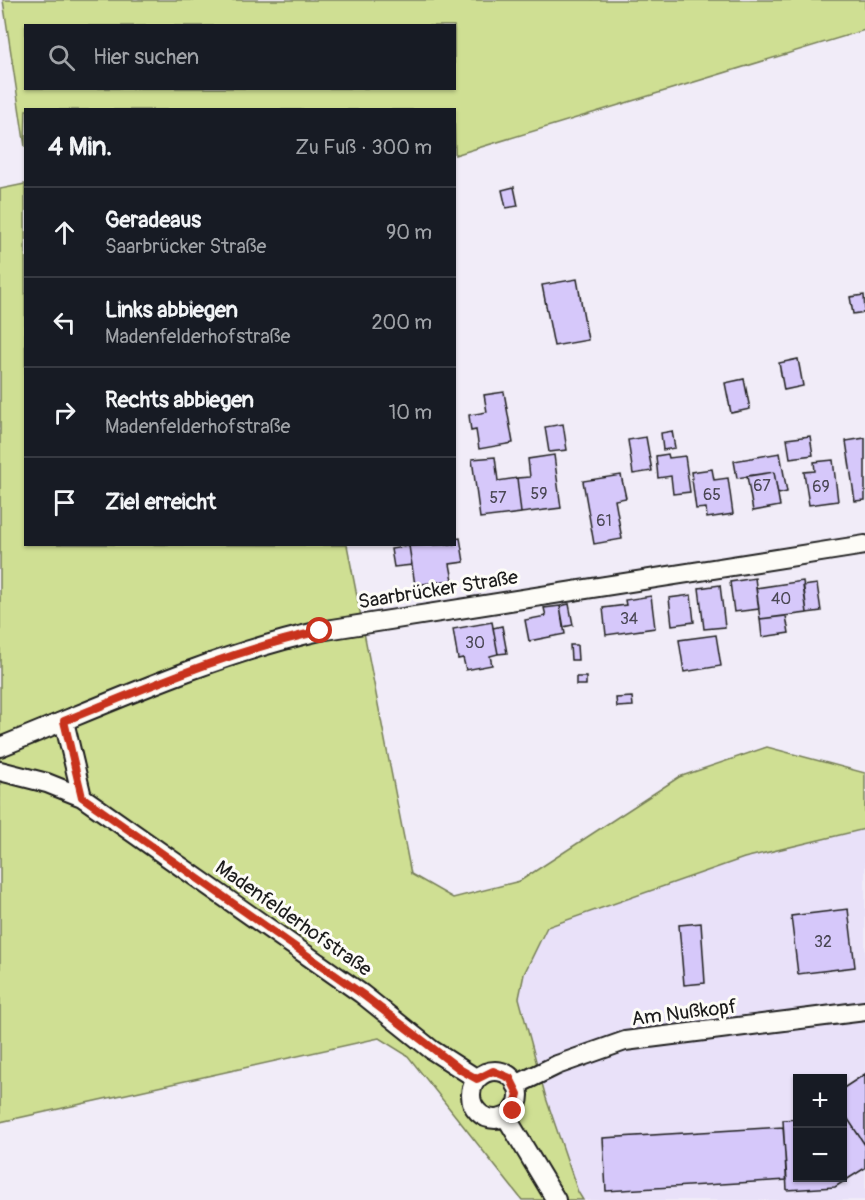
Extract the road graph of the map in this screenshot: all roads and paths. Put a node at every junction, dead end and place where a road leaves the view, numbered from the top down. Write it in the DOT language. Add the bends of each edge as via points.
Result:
graph roads {
  1 [pos="865,545"];
  2 [pos="64,721"];
  3 [pos="0,747"];
  4 [pos="0,771"];
  5 [pos="82,797"];
  6 [pos="865,1011"];
  7 [pos="477,1079"];
  8 [pos="516,1085"];
  9 [pos="506,1117"];
  10 [pos="556,1200"];
  1 -- 2 [label="street, Saarbrücker Straße" via="320,631 211,661"];
  2 -- 3 [label="street, Saarbrücker Straße"];
  2 -- 5 [label="street"];
  4 -- 5 [label="street, Madenfelderhofstraße"];
  5 -- 7 [label="street, Madenfelderhofstraße"];
  6 -- 8 [label="street, Am Nußkopf" via="626,1041 556,1065"];
  7 -- 8 [label="street" via="493,1071"];
  7 -- 9 [label="street" via="471,1089 476,1110 495,1120"];
  8 -- 9 [label="street" via="517,1103"];
  9 -- 10 [label="street"];
}
